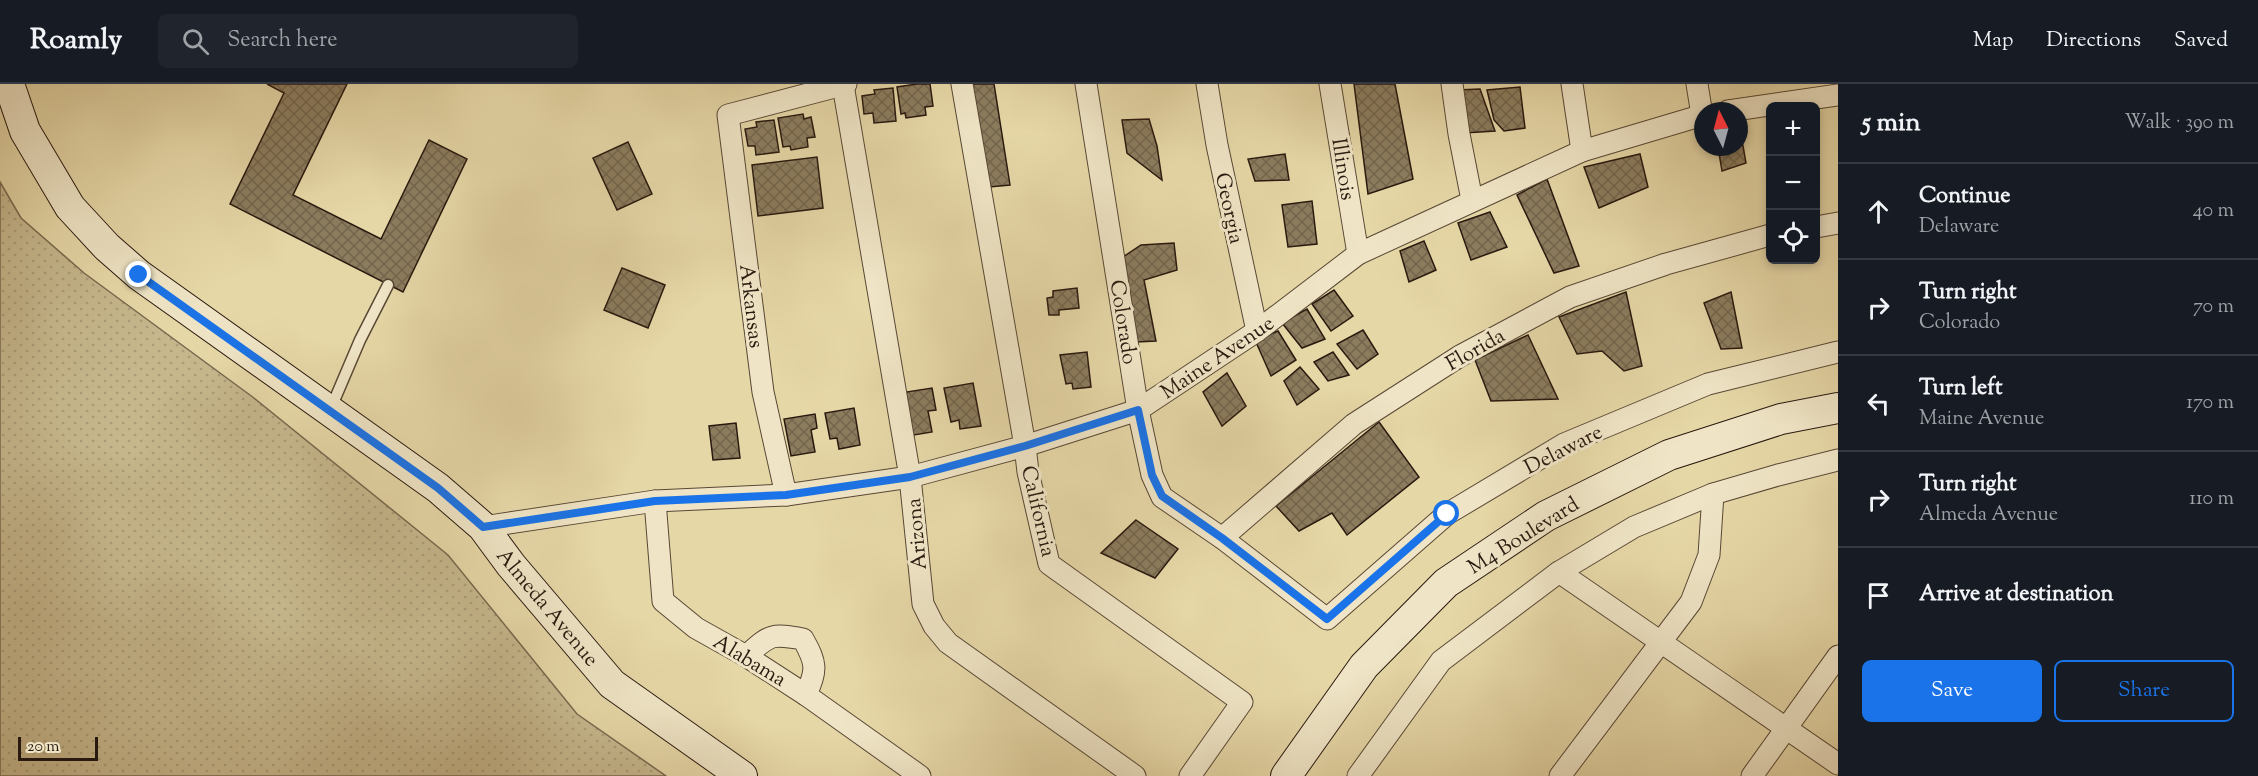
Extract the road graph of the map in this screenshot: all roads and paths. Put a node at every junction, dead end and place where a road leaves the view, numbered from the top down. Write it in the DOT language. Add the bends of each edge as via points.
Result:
graph roads {
  1 [pos="9,84"];
  2 [pos="844,84"];
  3 [pos="962,84"];
  4 [pos="1086,84"];
  5 [pos="1208,84"];
  6 [pos="1330,84"];
  7 [pos="1452,84"];
  8 [pos="1572,84"];
  9 [pos="1697,84"];
  10 [pos="1826,91"];
  11 [pos="1700,102"];
  12 [pos="1748,107"];
  13 [pos="1694,118"];
  14 [pos="1582,151"];
  15 [pos="1472,200"];
  16 [pos="1838,223"];
  17 [pos="1820,226"];
  18 [pos="1766,236"];
  19 [pos="1358,254"];
  20 [pos="388,285"];
  21 [pos="1257,331"];
  22 [pos="1838,352"];
  23 [pos="1838,408"];
  24 [pos="1138,410"];
  25 [pos="330,411"];
  26 [pos="1025,446"];
  27 [pos="1838,460"];
  28 [pos="910,477"];
  29 [pos="1713,494"];
  30 [pos="786,495"];
  31 [pos="655,501"];
  32 [pos="483,527"];
  33 [pos="1222,538"];
  34 [pos="1559,572"];
  35 [pos="1327,619"];
  36 [pos="1660,642"];
  37 [pos="746,656"];
  38 [pos="1838,656"];
  39 [pos="806,695"];
  40 [pos="1786,728"];
  41 [pos="1838,764"];
  42 [pos="742,776"];
  43 [pos="921,776"];
  44 [pos="1135,776"];
  45 [pos="1190,776"];
  46 [pos="1286,776"];
  47 [pos="1358,776"];
  48 [pos="1560,776"];
  49 [pos="1752,776"];
  1 -- 25 [label="main road, Almeda Avenue" via="25,131 64,198 107,247 139,275"];
  2 -- 28 [label="street, Arizona"];
  2 -- 30 [label="street, Arkansas" via="728,115 763,392"];
  3 -- 26 [label="street, California"];
  4 -- 24 [label="street, Colorado"];
  5 -- 21 [label="street, Georgia" via="1217,145"];
  6 -- 19 [label="street, Illinois"];
  7 -- 15 [label="street"];
  8 -- 14 [label="street"];
  9 -- 11 [label="street"];
  10 -- 12 [label="street"];
  13 -- 14 [label="street, Maine Avenue"];
  14 -- 15 [label="street, Maine Avenue"];
  15 -- 19 [label="street, Maine Avenue"];
  16 -- 17 [label="street"];
  18 -- 33 [label="street, Florida" via="1666,264 1570,297 1460,356 1354,424"];
  19 -- 21 [label="street, Maine Avenue"];
  20 -- 25 [label="lane"];
  21 -- 24 [label="street, Maine Avenue"];
  22 -- 35 [label="street, Delaware" via="1708,384 1564,444 1447,514"];
  23 -- 46 [label="main road, M4 Boulevard" via="1781,419 1669,455 1536,523 1446,583 1364,666"];
  24 -- 26 [label="street, Maine Avenue"];
  24 -- 33 [label="street, Colorado" via="1152,475 1162,496"];
  25 -- 32 [label="main road, Almeda Avenue" via="438,488"];
  26 -- 28 [label="street, Maine Avenue"];
  26 -- 45 [label="street, California" via="1049,564 1242,702"];
  27 -- 29 [label="street"];
  28 -- 30 [label="street, Maine Avenue"];
  28 -- 44 [label="street, Arizona" via="922,604 934,626 948,644"];
  29 -- 34 [label="street" via="1634,527"];
  29 -- 36 [label="street" via="1709,555 1691,602"];
  30 -- 31 [label="street, Maine Avenue"];
  31 -- 32 [label="street, Maine Avenue"];
  31 -- 37 [label="street, Alabama" via="663,601 696,628"];
  32 -- 42 [label="main road, Almeda Avenue" via="612,684"];
  33 -- 35 [label="street, Colorado"];
  34 -- 36 [label="street"];
  34 -- 47 [label="street" via="1441,661"];
  36 -- 40 [label="street"];
  36 -- 48 [label="street"];
  37 -- 39 [label="street, Alabama"];
  37 -- 39 [label="street" via="767,637 803,639 812,655 815,673"];
  38 -- 40 [label="street"];
  39 -- 43 [label="street, Alabama"];
  40 -- 41 [label="street"];
  40 -- 49 [label="street"];
}
